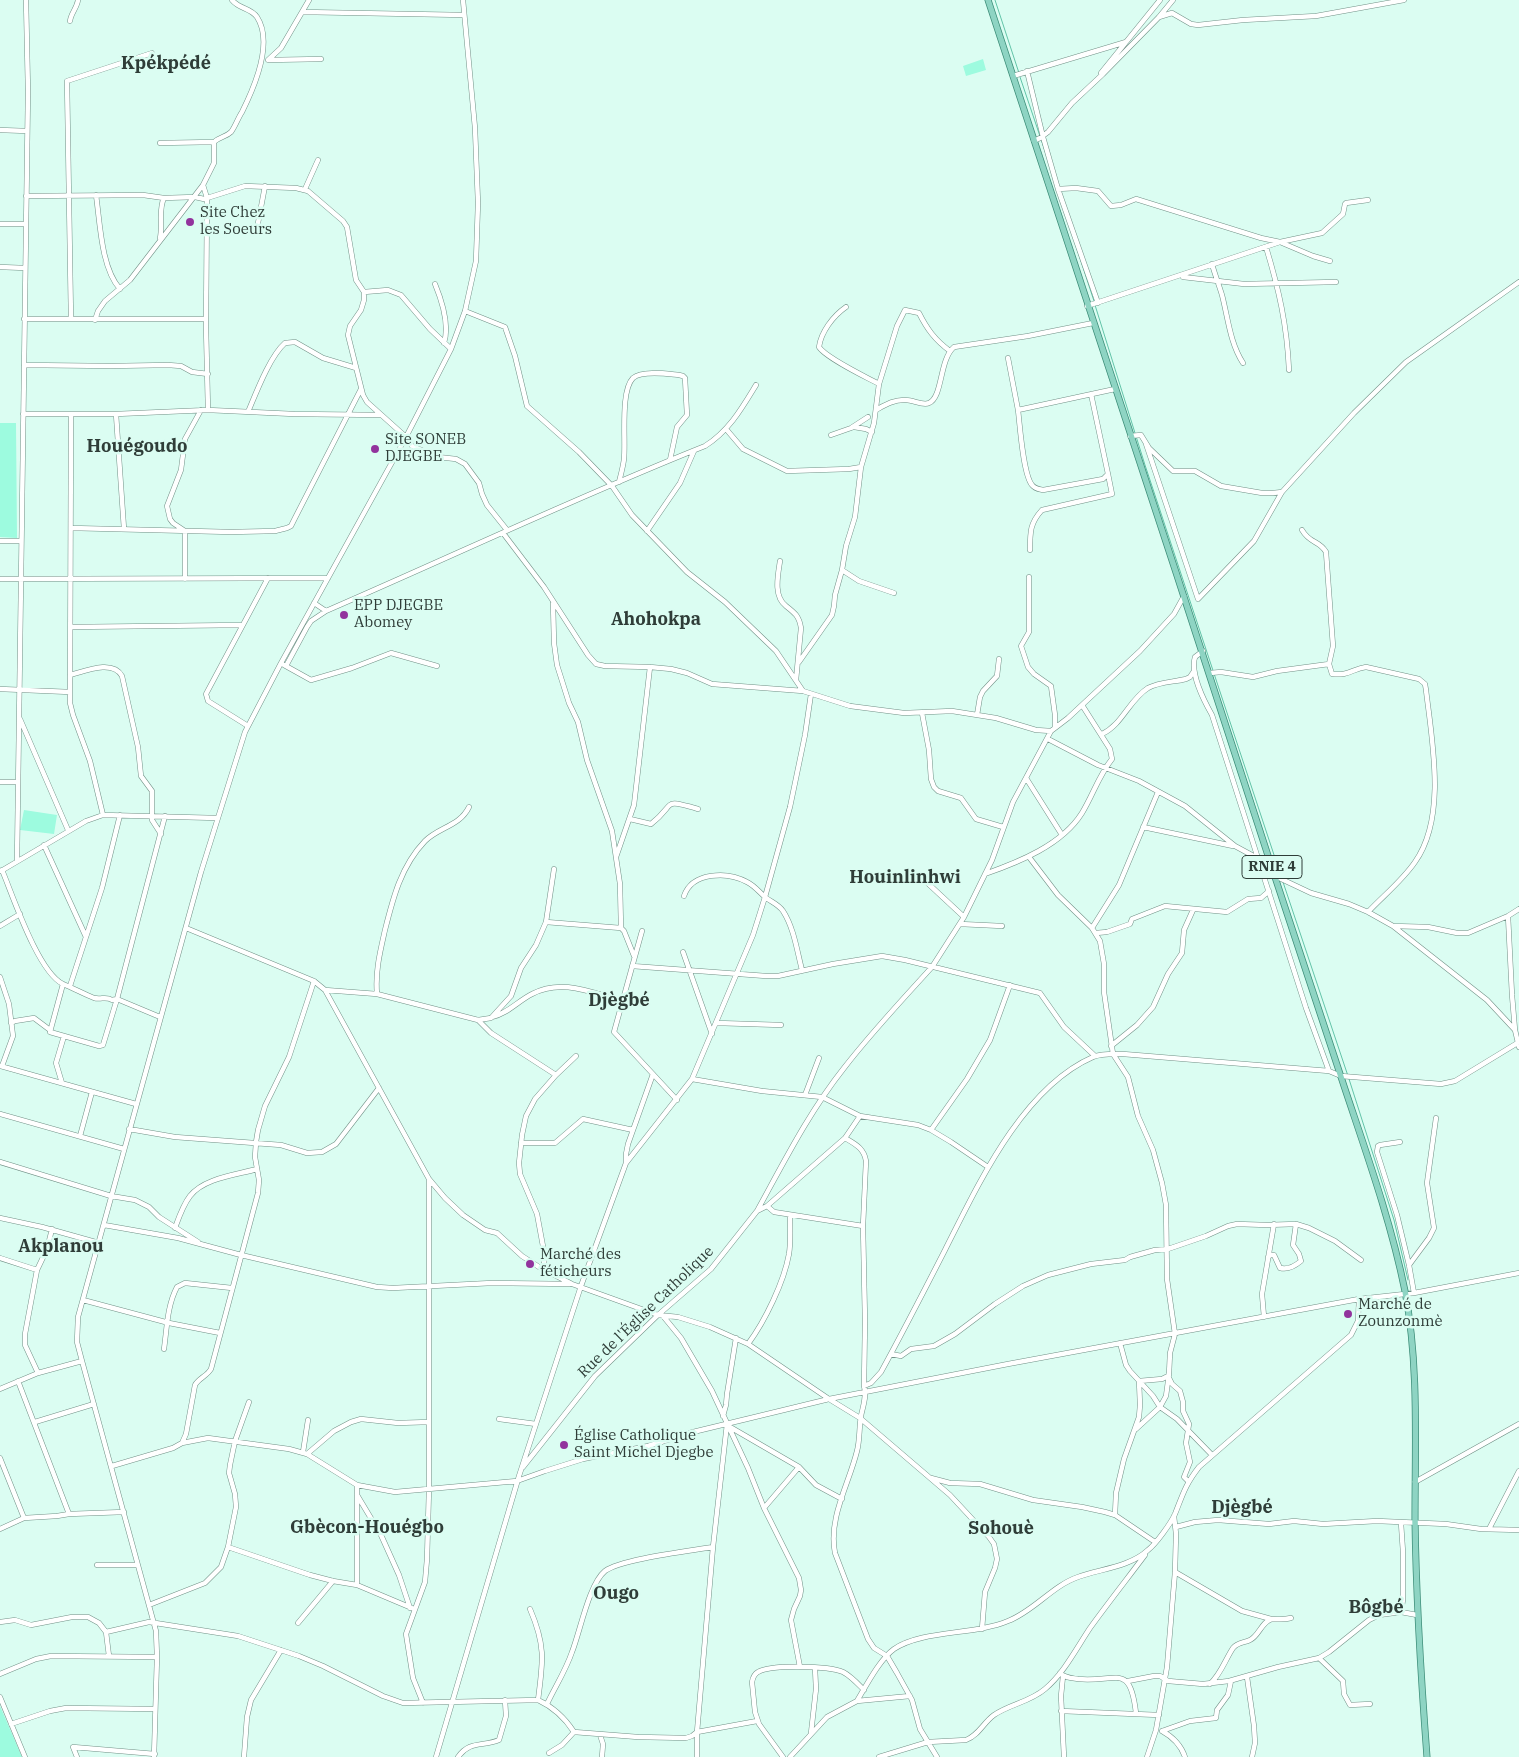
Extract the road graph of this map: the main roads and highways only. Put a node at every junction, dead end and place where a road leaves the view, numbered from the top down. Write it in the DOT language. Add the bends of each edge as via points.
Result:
graph roads {
  1 [pos="988,0"];
  2 [pos="1427,1757"];
  1 -- 2 [label="main road, RNIE 4" via="1130,436 1213,673 1341,1076 1393,1216 1413,1372 1417,1615"];
}
